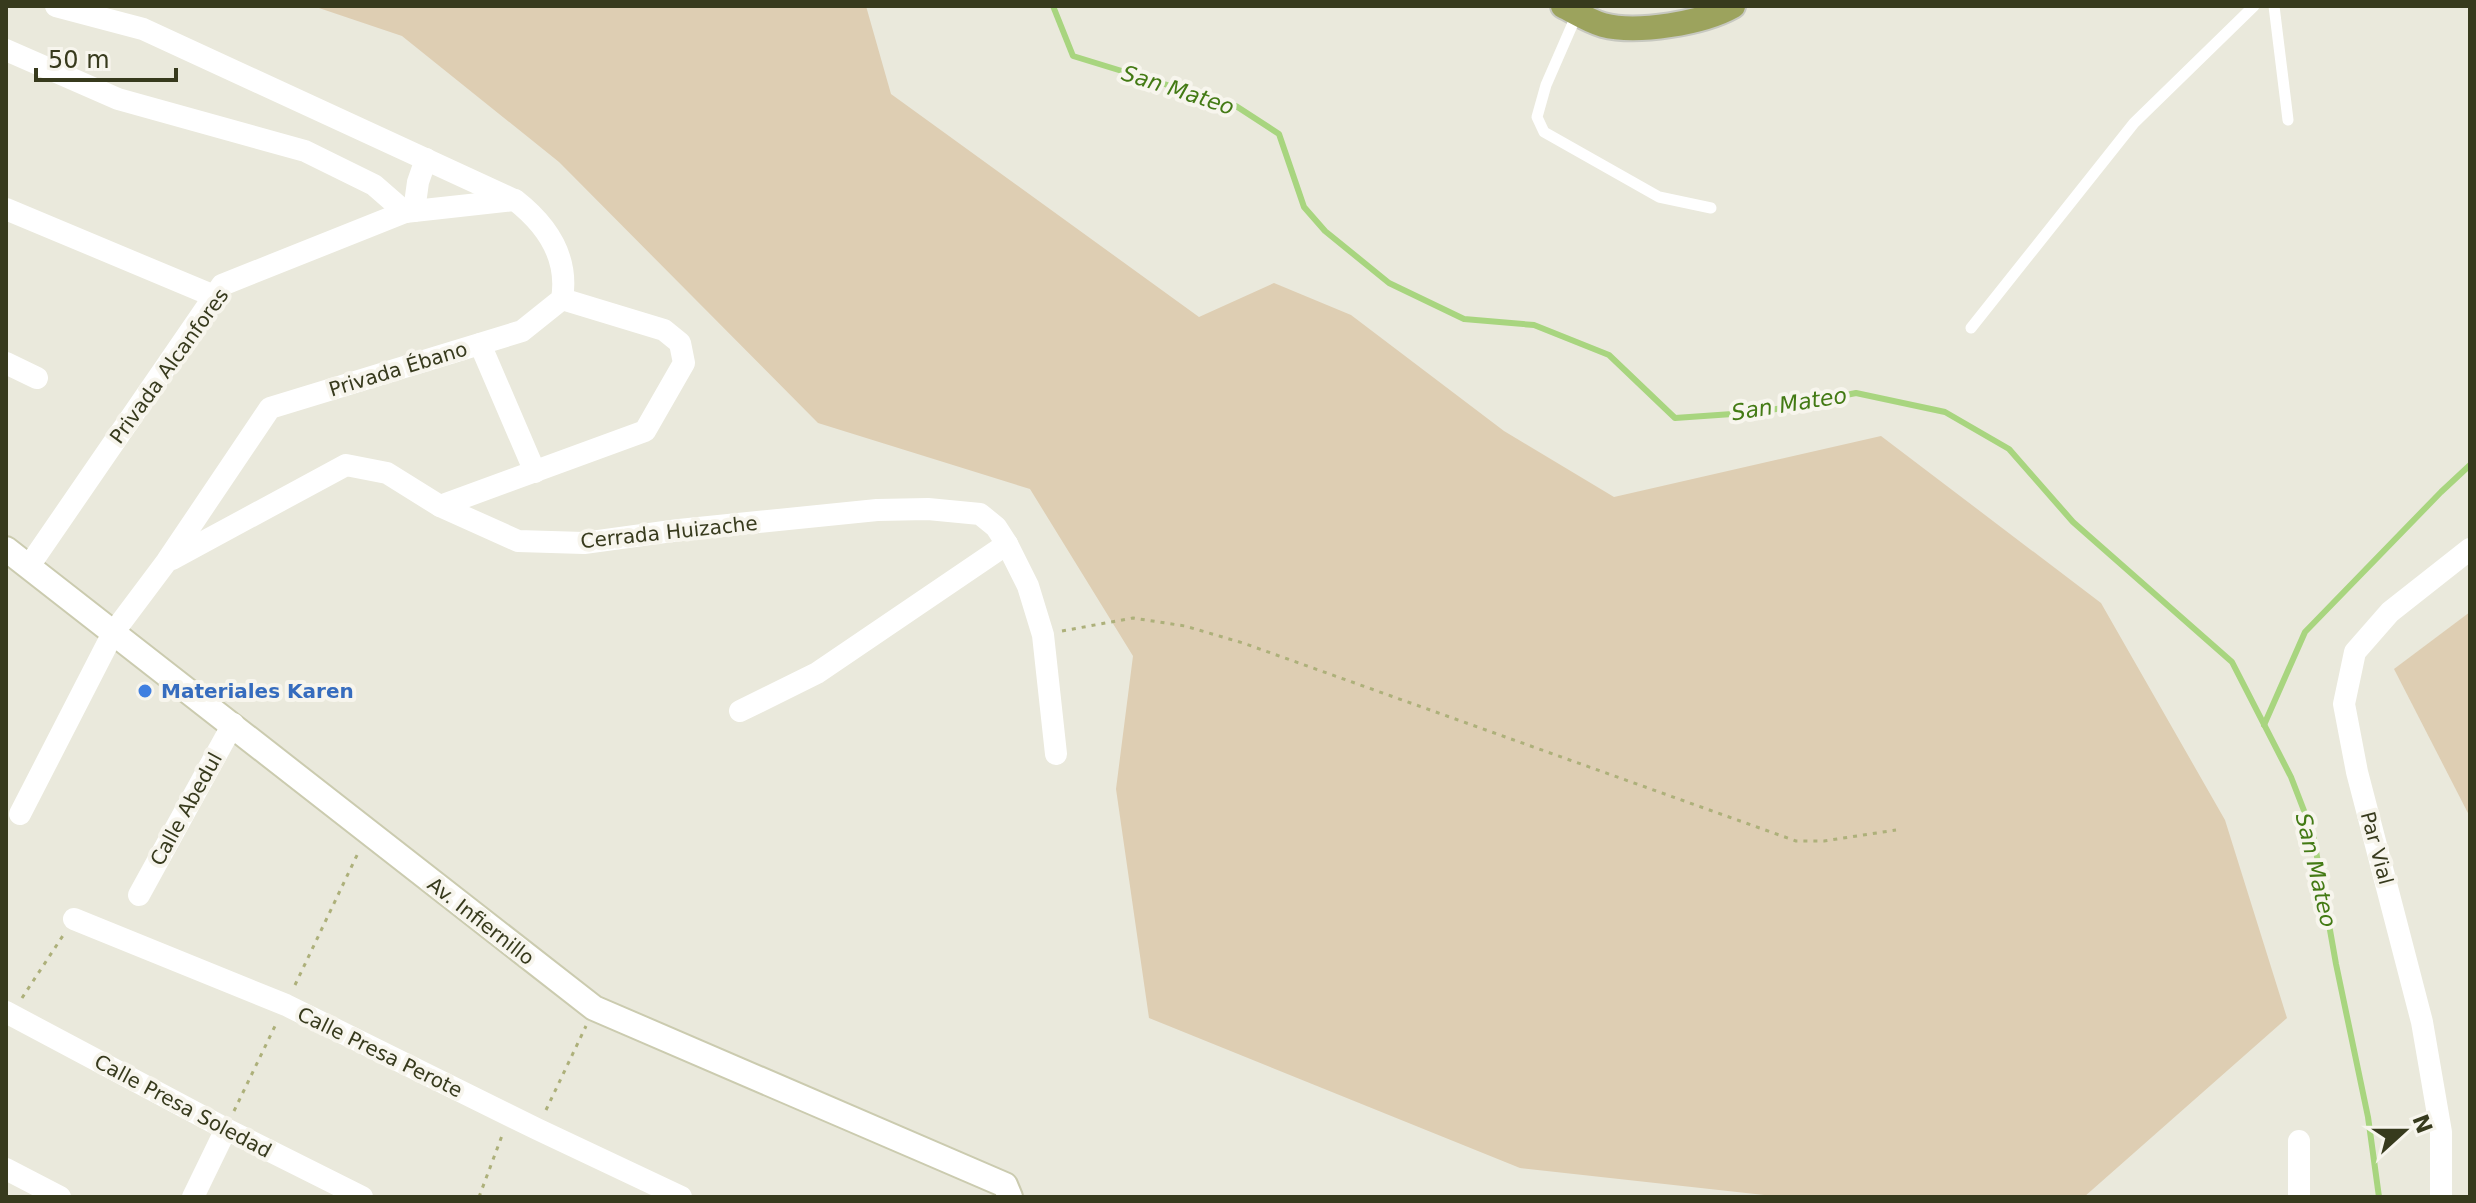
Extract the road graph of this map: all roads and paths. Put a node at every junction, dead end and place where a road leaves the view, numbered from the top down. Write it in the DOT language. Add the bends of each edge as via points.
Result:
graph roads {
  1 [pos="56,6"];
  2 [pos="1733,6"];
  3 [pos="2254,6"];
  4 [pos="2274,6"];
  5 [pos="1570,10"];
  6 [pos="6,50"];
  7 [pos="2288,120"];
  8 [pos="426,159"];
  9 [pos="515,200"];
  10 [pos="1711,208"];
  11 [pos="6,209"];
  12 [pos="410,211"];
  13 [pos="214,296"];
  14 [pos="562,299"];
  15 [pos="1971,328"];
  16 [pos="480,344"];
  17 [pos="6,363"];
  18 [pos="37,378"];
  19 [pos="535,472"];
  20 [pos="440,506"];
  21 [pos="1007,544"];
  22 [pos="6,549"];
  23 [pos="2470,549"];
  24 [pos="167,561"];
  25 [pos="29,566"];
  26 [pos="113,633"];
  27 [pos="1043,635"];
  28 [pos="740,711"];
  29 [pos="233,724"];
  30 [pos="1056,754"];
  31 [pos="20,814"];
  32 [pos="1896,830"];
  33 [pos="368,833"];
  34 [pos="139,895"];
  35 [pos="74,919"];
  36 [pos="286,1005"];
  37 [pos="594,1008"];
  38 [pos="8,1017"];
  39 [pos="509,1115"];
  40 [pos="226,1129"];
  41 [pos="537,1129"];
  42 [pos="2299,1141"];
  43 [pos="6,1169"];
  44 [pos="60,1197"];
  45 [pos="193,1197"];
  46 [pos="362,1197"];
  47 [pos="479,1197"];
  48 [pos="681,1197"];
  49 [pos="1010,1197"];
  50 [pos="2299,1197"];
  51 [pos="2441,1197"];
  1 -- 8 [label="street" via="143,29"];
  2 -- 5 [label="main road" via="1719,14 1625,28"];
  3 -- 15 [label="lane" via="2134,123"];
  4 -- 7 [label="lane"];
  5 -- 10 [label="lane" via="1537,117 1544,132 1659,197"];
  6 -- 12 [label="street" via="118,99 305,151 374,185"];
  8 -- 9 [label="street"];
  8 -- 12 [label="street"];
  9 -- 12 [label="street"];
  9 -- 14 [label="street" via="550,236 565,279"];
  11 -- 13 [label="street"];
  12 -- 13 [label="street, Privada Alcanfores" via="222,285"];
  13 -- 25 [label="street, Privada Alcanfores"];
  14 -- 16 [label="street, Privada Ébano" via="522,331"];
  14 -- 19 [label="street" via="664,330 680,343 684,363 645,431"];
  16 -- 19 [label="street"];
  16 -- 24 [label="street, Privada Ébano" via="270,408"];
  17 -- 18 [label="street"];
  19 -- 20 [label="street"];
  20 -- 21 [label="street, Cerrada Huizache" via="518,541 584,543 861,511 928,509 980,514"];
  20 -- 24 [label="street, Cerrada Huizache" via="387,473 346,465"];
  21 -- 27 [label="street, Cerrada Huizache" via="1028,586"];
  21 -- 28 [label="street" via="817,673"];
  22 -- 25 [label="street, Av. Infiernillo"];
  23 -- 51 [label="street, Par Vial" via="2390,612 2355,652 2344,704 2422,1022 2441,1132"];
  24 -- 26 [label="street, Privada Ébano"];
  25 -- 26 [label="street, Av. Infiernillo"];
  26 -- 29 [label="street, Av. Infiernillo"];
  26 -- 31 [label="street, Privada Ébano"];
  27 -- 30 [label="street, Cerrada Huizache"];
  27 -- 32 [label="path" via="1133,618 1185,626 1796,841"];
  29 -- 33 [label="street, Av. Infiernillo"];
  29 -- 34 [label="street, Calle Abedul"];
  33 -- 36 [label="path"];
  33 -- 37 [label="street, Av. Infiernillo"];
  35 -- 36 [label="street, Calle Presa Perote"];
  35 -- 38 [label="path"];
  36 -- 39 [label="street, Calle Presa Perote"];
  36 -- 40 [label="path"];
  37 -- 41 [label="path"];
  37 -- 49 [label="street, Av. Infiernillo" via="1005,1185"];
  38 -- 40 [label="street, Calle Presa Soledad"];
  39 -- 41 [label="street, Calle Presa Perote"];
  39 -- 47 [label="path"];
  40 -- 45 [label="street"];
  40 -- 46 [label="street, Calle Presa Soledad"];
  41 -- 48 [label="street, Calle Presa Perote"];
  42 -- 50 [label="street"];
  43 -- 44 [label="street"];
}
